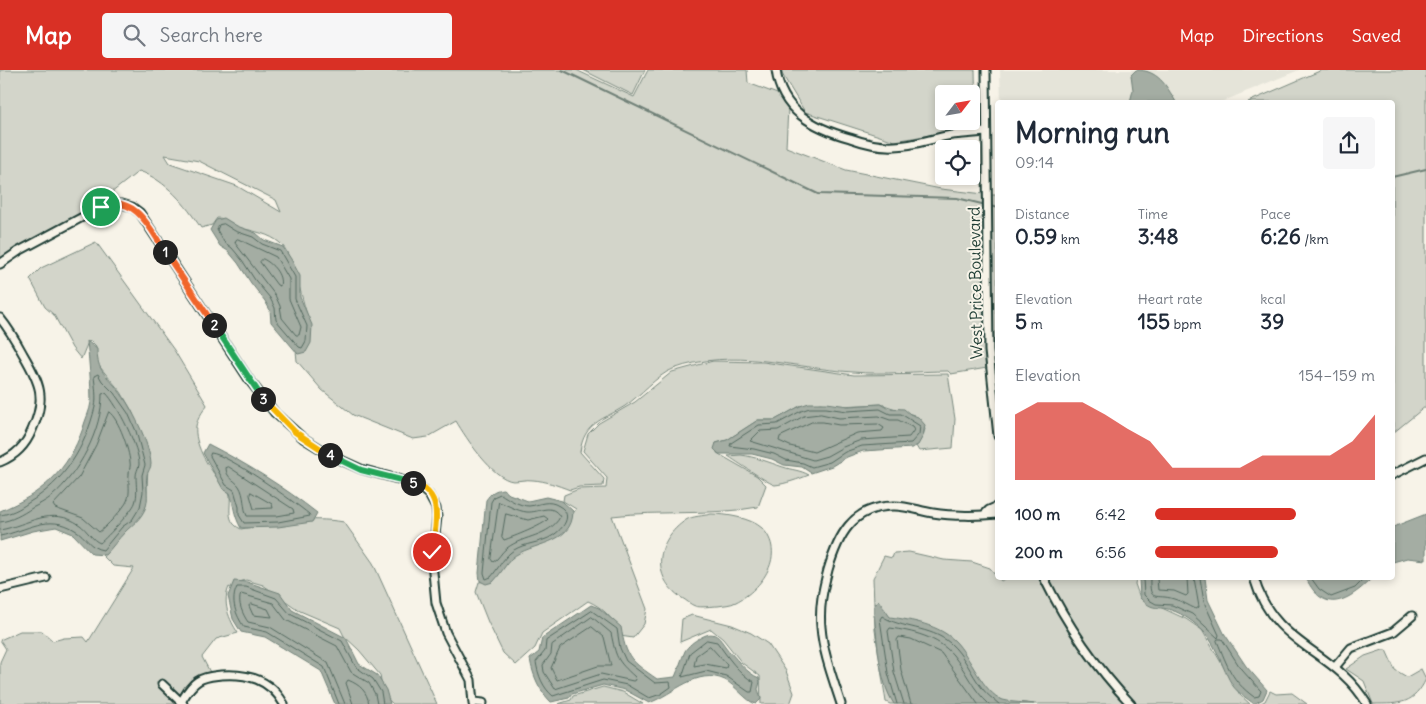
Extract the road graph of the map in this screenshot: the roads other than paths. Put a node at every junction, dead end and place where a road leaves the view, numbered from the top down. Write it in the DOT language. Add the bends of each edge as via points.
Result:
graph roads {
  1 [pos="776,70"];
  2 [pos="986,70"];
  3 [pos="986,132"];
  4 [pos="0,264"];
  5 [pos="0,318"];
  6 [pos="995,417"];
  7 [pos="1426,458"];
  8 [pos="0,462"];
  9 [pos="1395,474"];
  10 [pos="995,507"];
  11 [pos="985,514"];
  12 [pos="995,514"];
  13 [pos="46,578"];
  14 [pos="1045,580"];
  15 [pos="1255,580"];
  16 [pos="0,588"];
  17 [pos="1412,616"];
  18 [pos="1335,667"];
  19 [pos="162,684"];
  20 [pos="182,703"];
  21 [pos="473,703"];
  22 [pos="483,703"];
  23 [pos="284,704"];
  24 [pos="841,704"];
  25 [pos="1131,704"];
  26 [pos="1367,704"];
  1 -- 3 [label="street" via="782,92 796,112 815,126 846,137 880,146 896,146"];
  2 -- 3 [label="street, West Price Boulevard"];
  3 -- 6 [label="street, West Price Boulevard" via="989,351"];
  4 -- 21 [label="street" via="105,205 122,204 140,213 275,413 303,438 332,456 361,470 419,486 429,495 438,517 432,562 436,603 446,633 470,675"];
  5 -- 8 [label="street" via="33,372 41,399 38,418 28,438 14,455"];
  7 -- 9 [label="street"];
  10 -- 11 [label="street"];
  11 -- 12 [label="street"];
  11 -- 24 [label="street" via="946,515 906,506 886,506 863,514 843,532 825,580 820,617"];
  13 -- 16 [label="street"];
  14 -- 25 [label="street" via="1089,652"];
  15 -- 18 [label="street" via="1266,607 1279,625"];
  17 -- 18 [label="street" via="1393,632 1351,648"];
  18 -- 26 [label="street" via="1354,685"];
  19 -- 20 [label="street"];
  20 -- 23 [label="street" via="190,688 201,679 238,674 261,680"];
  21 -- 22 [label="street"];
}
